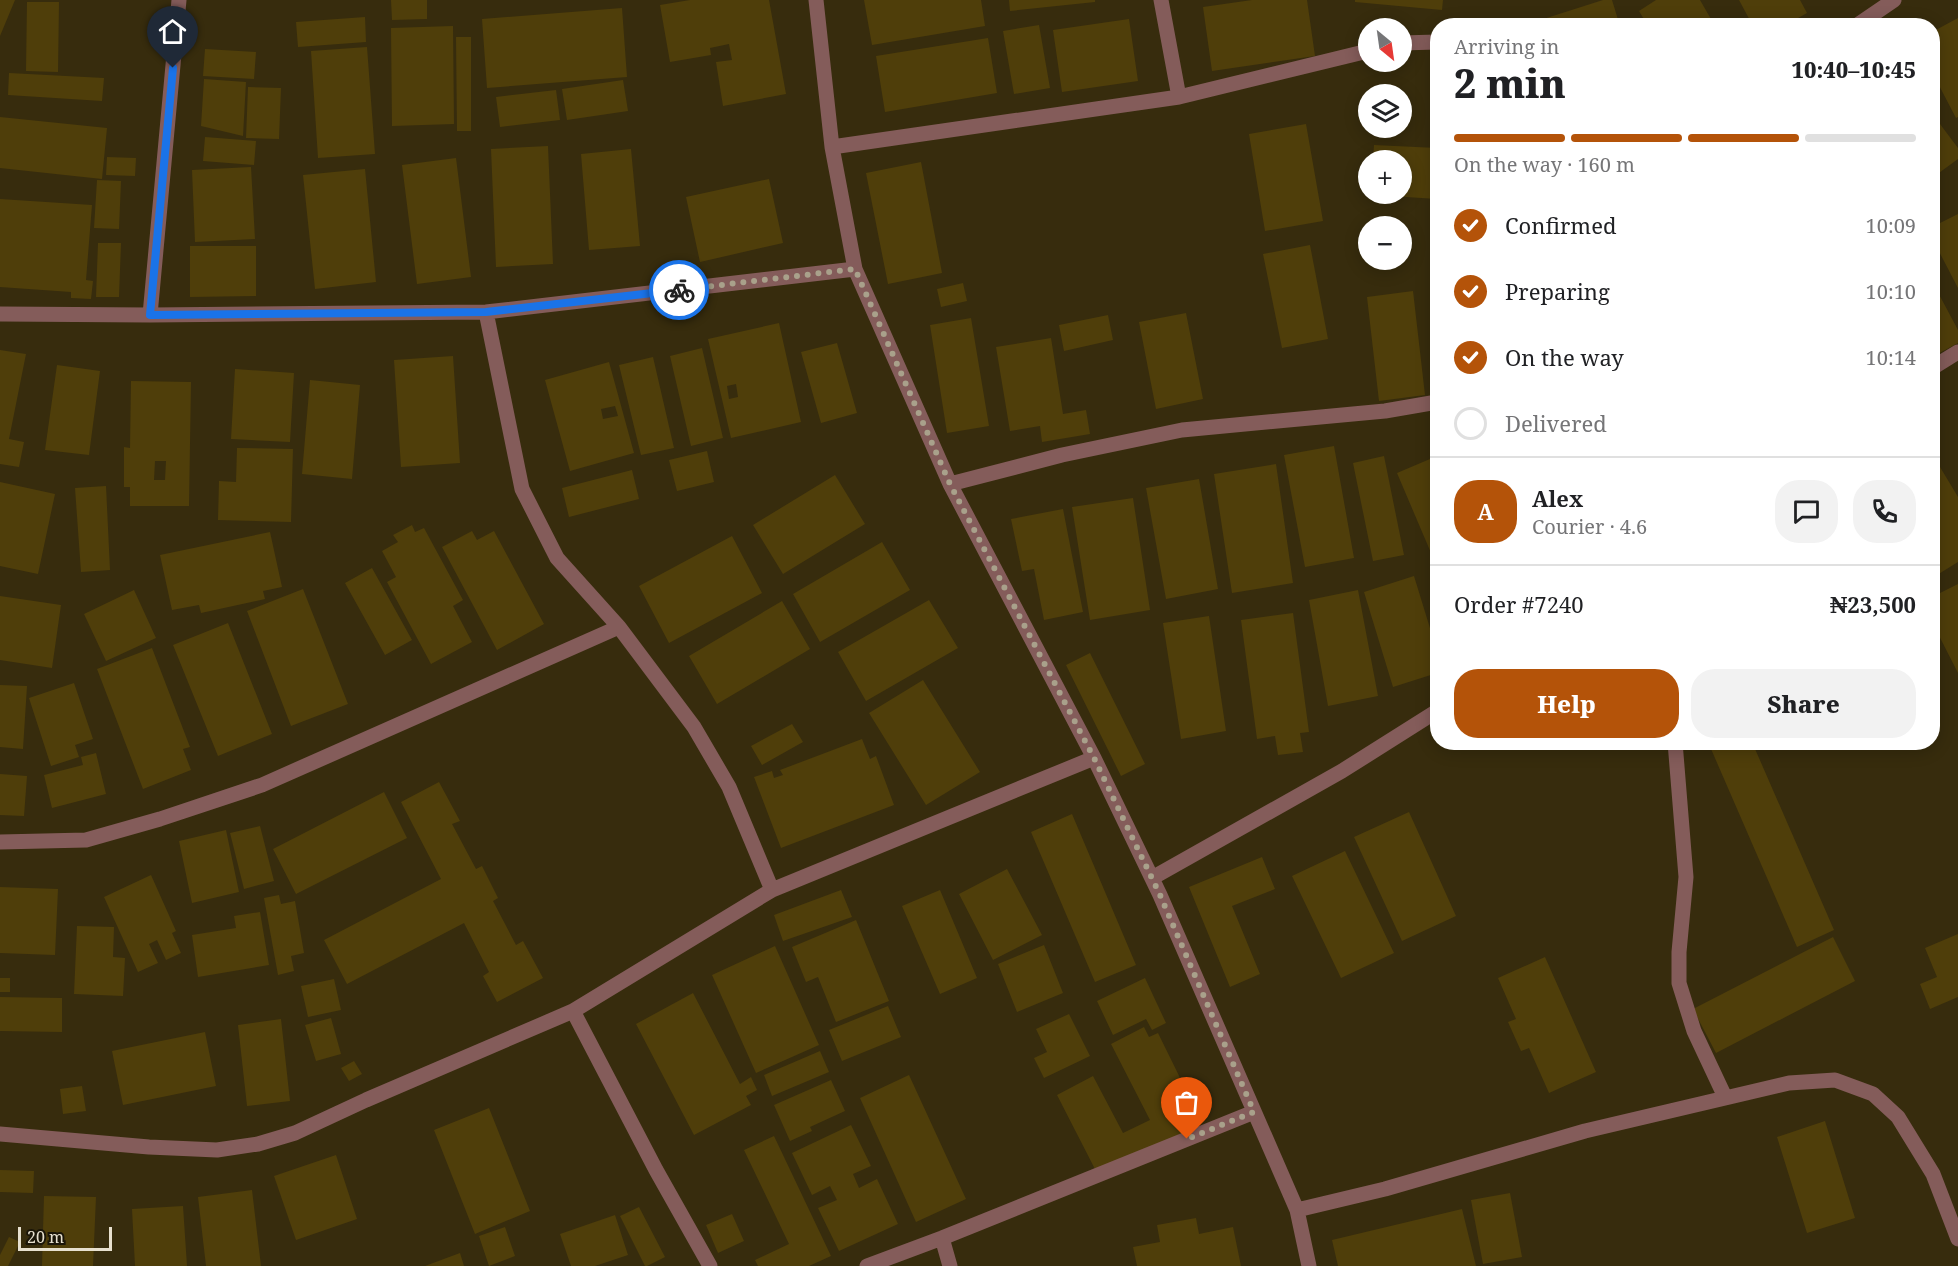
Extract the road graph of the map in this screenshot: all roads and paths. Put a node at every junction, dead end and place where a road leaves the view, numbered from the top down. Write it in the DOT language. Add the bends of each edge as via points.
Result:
graph roads {
  1 [pos="180,0"];
  2 [pos="816,0"];
  3 [pos="1161,0"];
  4 [pos="1894,0"];
  5 [pos="1868,18"];
  6 [pos="1430,42"];
  7 [pos="1412,43"];
  8 [pos="1358,53"];
  9 [pos="1179,98"];
  10 [pos="832,147"];
  11 [pos="855,269"];
  12 [pos="486,312"];
  13 [pos="0,314"];
  14 [pos="150,315"];
  15 [pos="1958,352"];
  16 [pos="1940,363"];
  17 [pos="1430,403"];
  18 [pos="950,484"];
  19 [pos="619,627"];
  20 [pos="1430,715"];
  21 [pos="1677,750"];
  22 [pos="1094,758"];
  23 [pos="0,842"];
  24 [pos="1152,878"];
  25 [pos="772,890"];
  26 [pos="573,1011"];
  27 [pos="1725,1097"];
  28 [pos="1254,1112"];
  29 [pos="0,1134"];
  30 [pos="1297,1209"];
  31 [pos="942,1238"];
  32 [pos="1958,1239"];
  33 [pos="710,1266"];
  34 [pos="867,1266"];
  35 [pos="950,1266"];
  36 [pos="1309,1266"];
  1 -- 14 [label="street"];
  2 -- 10 [label="street"];
  3 -- 9 [label="street"];
  4 -- 5 [label="street"];
  6 -- 7 [label="street"];
  8 -- 9 [label="street"];
  9 -- 10 [label="street"];
  10 -- 11 [label="street"];
  11 -- 12 [label="street"];
  11 -- 18 [label="street"];
  12 -- 14 [label="street"];
  12 -- 19 [label="street" via="522,489 557,558"];
  13 -- 14 [label="street"];
  15 -- 16 [label="street"];
  17 -- 18 [label="street" via="1182,430"];
  18 -- 22 [label="street"];
  19 -- 23 [label="street" via="262,785 86,840"];
  19 -- 25 [label="street" via="694,727 729,787"];
  20 -- 24 [label="street" via="1342,771"];
  21 -- 27 [label="street" via="1686,877 1679,983 1694,1031"];
  22 -- 24 [label="street"];
  22 -- 25 [label="street"];
  24 -- 28 [label="street"];
  25 -- 26 [label="street"];
  26 -- 29 [label="street" via="295,1133 258,1144 206,1150"];
  26 -- 33 [label="street"];
  27 -- 30 [label="street"];
  27 -- 32 [label="street" via="1789,1083 1835,1080 1873,1094 1898,1117 1933,1174"];
  28 -- 30 [label="street"];
  28 -- 31 [label="street"];
  30 -- 36 [label="street"];
  31 -- 34 [label="street"];
  31 -- 35 [label="street"];
}
